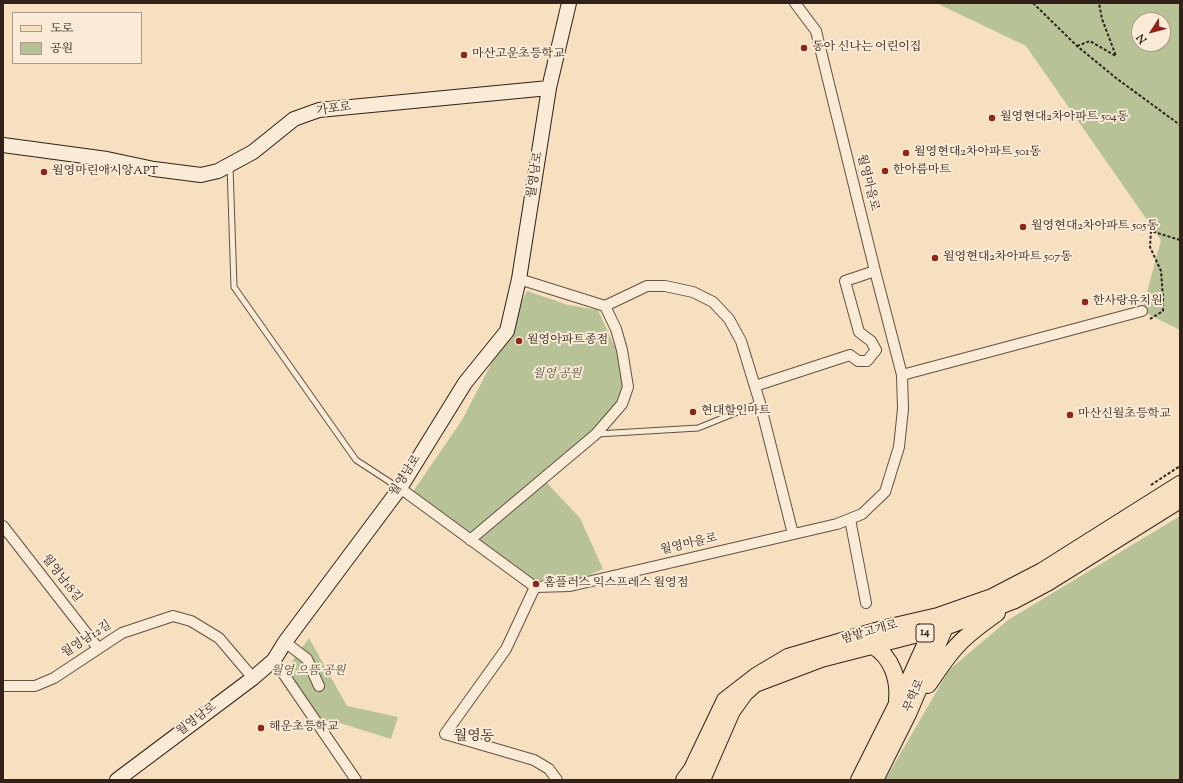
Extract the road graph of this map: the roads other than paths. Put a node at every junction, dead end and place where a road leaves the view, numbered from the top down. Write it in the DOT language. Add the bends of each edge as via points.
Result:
graph roads {
  1 [pos="569,3"];
  2 [pos="795,3"];
  3 [pos="549,88"];
  4 [pos="3,145"];
  5 [pos="230,165"];
  6 [pos="875,271"];
  7 [pos="519,279"];
  8 [pos="605,306"];
  9 [pos="1142,311"];
  10 [pos="902,375"];
  11 [pos="755,386"];
  12 [pos="760,403"];
  13 [pos="596,434"];
  14 [pos="1180,484"];
  15 [pos="400,488"];
  16 [pos="1180,500"];
  17 [pos="850,519"];
  18 [pos="3,526"];
  19 [pos="793,534"];
  20 [pos="470,540"];
  21 [pos="535,587"];
  22 [pos="1015,600"];
  23 [pos="866,603"];
  24 [pos="942,621"];
  25 [pos="285,642"];
  26 [pos="873,646"];
  27 [pos="98,648"];
  28 [pos="274,660"];
  29 [pos="253,678"];
  30 [pos="3,686"];
  31 [pos="319,686"];
  32 [pos="902,709"];
  33 [pos="117,780"];
  34 [pos="356,780"];
  35 [pos="557,780"];
  36 [pos="684,780"];
  37 [pos="702,780"];
  38 [pos="859,780"];
  39 [pos="875,780"];
  1 -- 3 [label="main road"];
  2 -- 6 [label="street, 월영마을로" via="816,31"];
  3 -- 5 [label="main road, 가포로" via="319,110 294,119 253,152"];
  3 -- 7 [label="main road, 월영남로"];
  4 -- 5 [label="main road, 가포로" via="201,175 218,172"];
  5 -- 15 [label="lane" via="234,286 356,460"];
  6 -- 10 [label="street, 월영마을로"];
  6 -- 11 [label="street" via="845,281 859,332 871,341 876,350 867,361 858,361 850,355"];
  7 -- 8 [label="street"];
  7 -- 15 [label="main road, 월영남로" via="507,331 465,383"];
  8 -- 11 [label="street" via="647,286 665,286 693,292 713,302 729,319 741,341"];
  8 -- 13 [label="street" via="622,350 628,387 622,404"];
  9 -- 10 [label="street"];
  10 -- 17 [label="street, 월영마을로" via="903,409 899,447 885,492 862,514"];
  11 -- 12 [label="street"];
  12 -- 13 [label="lane" via="698,428"];
  12 -- 19 [label="street"];
  13 -- 20 [label="street"];
  14 -- 24 [label="main road, 밤밭고개로 / 14" via="1042,571"];
  15 -- 20 [label="street"];
  15 -- 25 [label="main road, 월영남로"];
  16 -- 22 [label="main road, 밤밭고개로 / 14" via="1047,583"];
  17 -- 19 [label="street, 월영마을로"];
  17 -- 23 [label="street"];
  18 -- 27 [label="street, 월영남18길"];
  19 -- 21 [label="street, 월영마을로" via="570,586"];
  20 -- 21 [label="street"];
  21 -- 35 [label="street" via="506,649 445,734 534,760 549,769"];
  22 -- 24 [label="main road, 밤밭고개로 / 14"];
  22 -- 32 [label="main road" via="956,646"];
  24 -- 26 [label="main road, 밤밭고개로 / 14"];
  24 -- 32 [label="main road, 무학로"];
  24 -- 36 [label="main road, 밤밭고개로 / 14" via="886,628 788,657 756,676 725,700 692,769"];
  25 -- 28 [label="main road, 월영남로"];
  25 -- 31 [label="street" via="307,659"];
  26 -- 32 [label="main road" via="886,657 897,680"];
  26 -- 37 [label="main road, 밤밭고개로 / 14" via="821,659 781,673 752,687 732,711"];
  27 -- 29 [label="street, 월영남12길" via="122,633 173,616 191,621 219,638"];
  27 -- 30 [label="street, 월영남12길" via="54,678 35,686"];
  28 -- 29 [label="main road, 월영남로"];
  28 -- 34 [label="street"];
  29 -- 33 [label="main road, 월영남로"];
  32 -- 38 [label="main road, 무학로"];
  32 -- 39 [label="main road, 무학로"];
}
